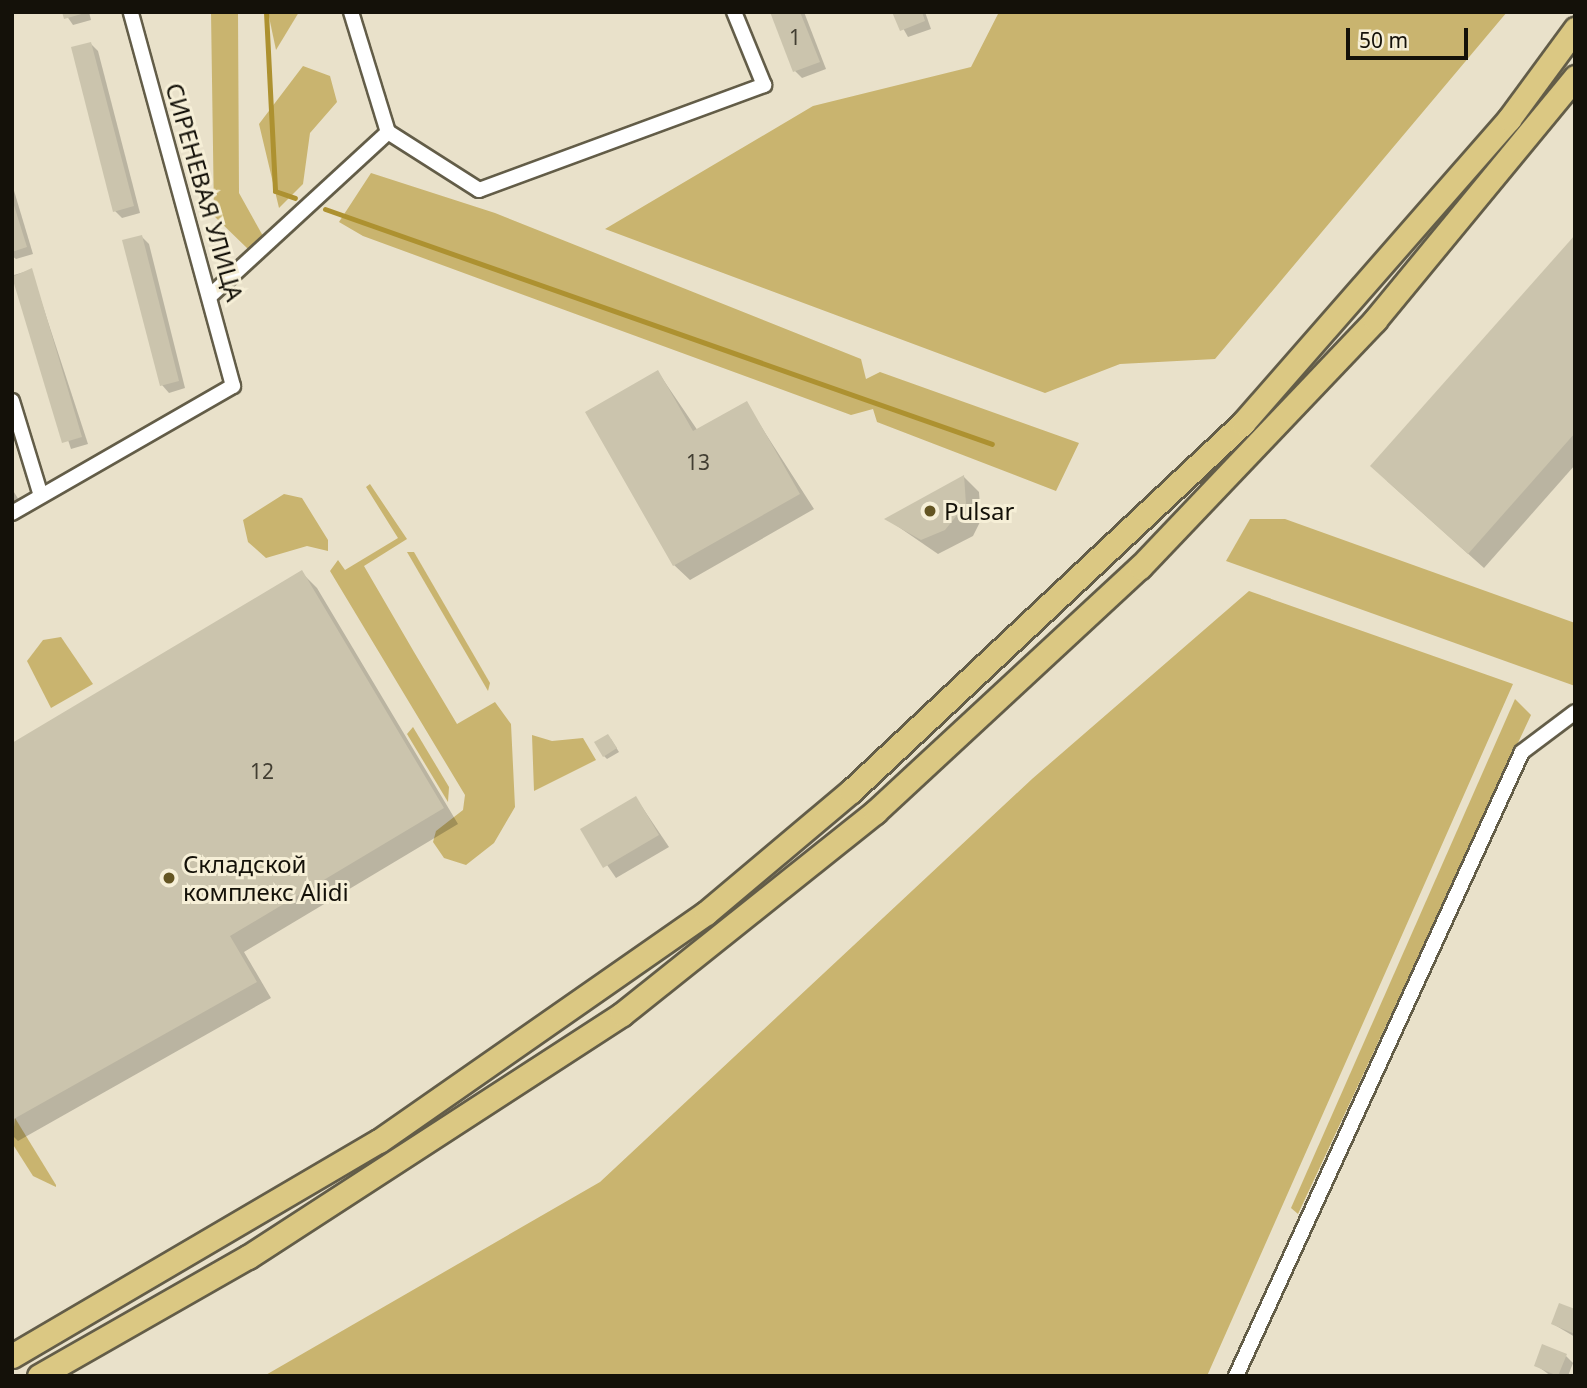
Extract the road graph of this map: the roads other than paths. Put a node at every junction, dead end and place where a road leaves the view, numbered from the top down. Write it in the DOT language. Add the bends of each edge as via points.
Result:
graph roads {
  1 [pos="131,12"];
  2 [pos="351,12"];
  3 [pos="734,12"];
  4 [pos="1575,29"];
  5 [pos="1575,77"];
  6 [pos="388,132"];
  7 [pos="211,295"];
  8 [pos="12,401"];
  9 [pos="41,496"];
  10 [pos="12,513"];
  11 [pos="997,657"];
  12 [pos="1017,683"];
  13 [pos="1575,712"];
  14 [pos="12,1356"];
  15 [pos="39,1376"];
  16 [pos="1236,1376"];
  1 -- 7 [label="street, СИРЕНЕВАЯ УЛИЦА"];
  2 -- 6 [label="street"];
  3 -- 6 [label="street" via="764,85 478,190"];
  4 -- 11 [label="main road" via="1509,119 1260,404"];
  5 -- 12 [label="main road" via="1375,320 1140,567"];
  6 -- 7 [label="street"];
  7 -- 9 [label="street, СИРЕНЕВАЯ УЛИЦА" via="233,386"];
  8 -- 9 [label="street"];
  9 -- 10 [label="street"];
  11 -- 12 [label="main road"];
  11 -- 14 [label="main road" via="706,913 600,991 356,1155"];
  12 -- 15 [label="main road" via="875,812 622,1014 248,1257"];
  13 -- 16 [label="street" via="1522,752"];
}
